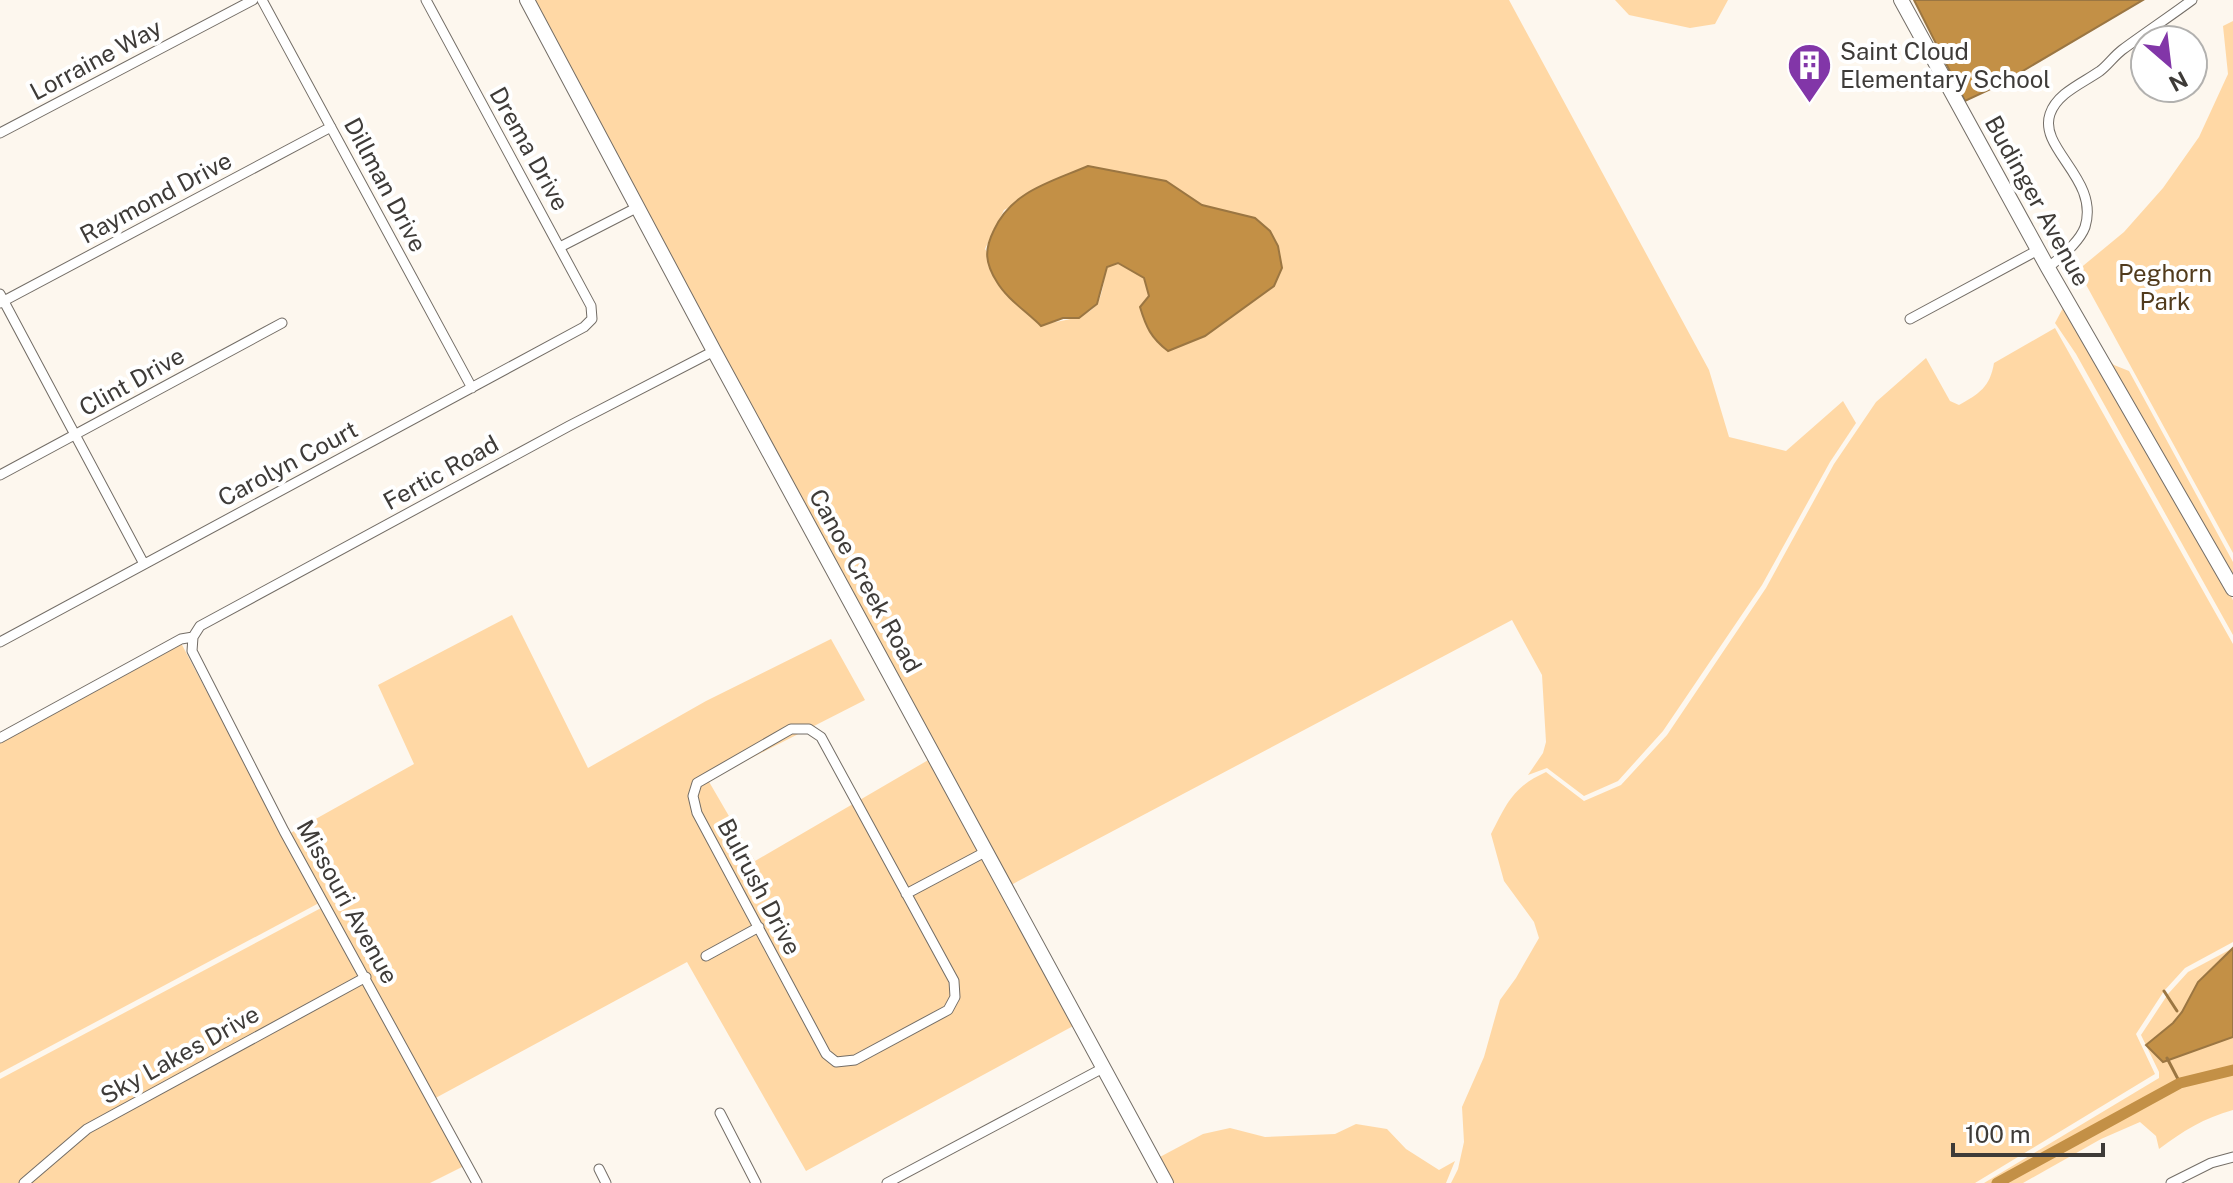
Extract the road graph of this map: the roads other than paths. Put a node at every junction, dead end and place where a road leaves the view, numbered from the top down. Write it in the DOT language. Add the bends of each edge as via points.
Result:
graph roads {
  1 [pos="253,0"];
  2 [pos="262,0"];
  3 [pos="426,0"];
  4 [pos="527,0"];
  5 [pos="1901,0"];
  6 [pos="2192,0"];
  7 [pos="331,127"];
  8 [pos="0,133"];
  9 [pos="638,207"];
  10 [pos="560,247"];
  11 [pos="2038,250"];
  12 [pos="2048,268"];
  13 [pos="1,300"];
  14 [pos="592,319"];
  15 [pos="1910,319"];
  16 [pos="282,323"];
  17 [pos="714,351"];
  18 [pos="472,388"];
  19 [pos="77,435"];
  20 [pos="0,475"];
  21 [pos="144,564"];
  22 [pos="2233,589"];
  23 [pos="193,637"];
  24 [pos="0,642"];
  25 [pos="0,738"];
  26 [pos="987,851"];
  27 [pos="906,894"];
  28 [pos="759,927"];
  29 [pos="706,956"];
  30 [pos="366,977"];
  31 [pos="1105,1067"];
  32 [pos="720,1113"];
  33 [pos="2233,1157"];
  34 [pos="599,1169"];
  35 [pos="30,1181"];
  36 [pos="477,1183"];
  37 [pos="606,1183"];
  38 [pos="756,1183"];
  39 [pos="887,1183"];
  40 [pos="1166,1183"];
  41 [pos="2171,1183"];
  1 -- 8 [label="street, Lorraine Way"];
  2 -- 7 [label="street, Dillman Drive"];
  3 -- 10 [label="street, Drema Drive"];
  4 -- 9 [label="main road, Canoe Creek Road"];
  5 -- 11 [label="main road, Budinger Avenue"];
  6 -- 12 [label="street" via="2071,89 2052,109 2052,141 2079,180 2086,216 2076,240"];
  7 -- 13 [label="street, Raymond Drive"];
  7 -- 18 [label="street, Dillman Drive"];
  9 -- 10 [label="street"];
  9 -- 17 [label="main road, Canoe Creek Road"];
  10 -- 14 [label="street, Drema Drive" via="591,306"];
  11 -- 12 [label="main road, Budinger Avenue"];
  11 -- 15 [label="street"];
  12 -- 22 [label="main road, Budinger Avenue"];
  13 -- 19 [label="street"];
  14 -- 18 [label="street, Carolyn Court"];
  16 -- 19 [label="street, Clint Drive"];
  17 -- 23 [label="street, Fertic Road" via="200,626"];
  17 -- 26 [label="main road, Canoe Creek Road"];
  18 -- 21 [label="street, Carolyn Court"];
  19 -- 20 [label="street, Clint Drive"];
  19 -- 21 [label="street"];
  21 -- 24 [label="street, Carolyn Court"];
  23 -- 25 [label="street, Fertic Road"];
  23 -- 30 [label="street, Missouri Avenue" via="199,665"];
  26 -- 27 [label="street"];
  26 -- 31 [label="main road, Canoe Creek Road"];
  27 -- 28 [label="street, Bulrush Drive" via="954,981 955,997 948,1010 855,1060 836,1062 826,1054"];
  27 -- 28 [label="street, Bulrush Drive" via="821,737 809,729 791,729 697,783 693,796 697,813"];
  28 -- 29 [label="street"];
  30 -- 35 [label="street, Sky Lakes Drive" via="87,1129"];
  30 -- 36 [label="street, Missouri Avenue"];
  31 -- 39 [label="street"];
  31 -- 40 [label="main road, Canoe Creek Road"];
  32 -- 38 [label="street"];
  33 -- 41 [label="street"];
  34 -- 37 [label="street"];
}
